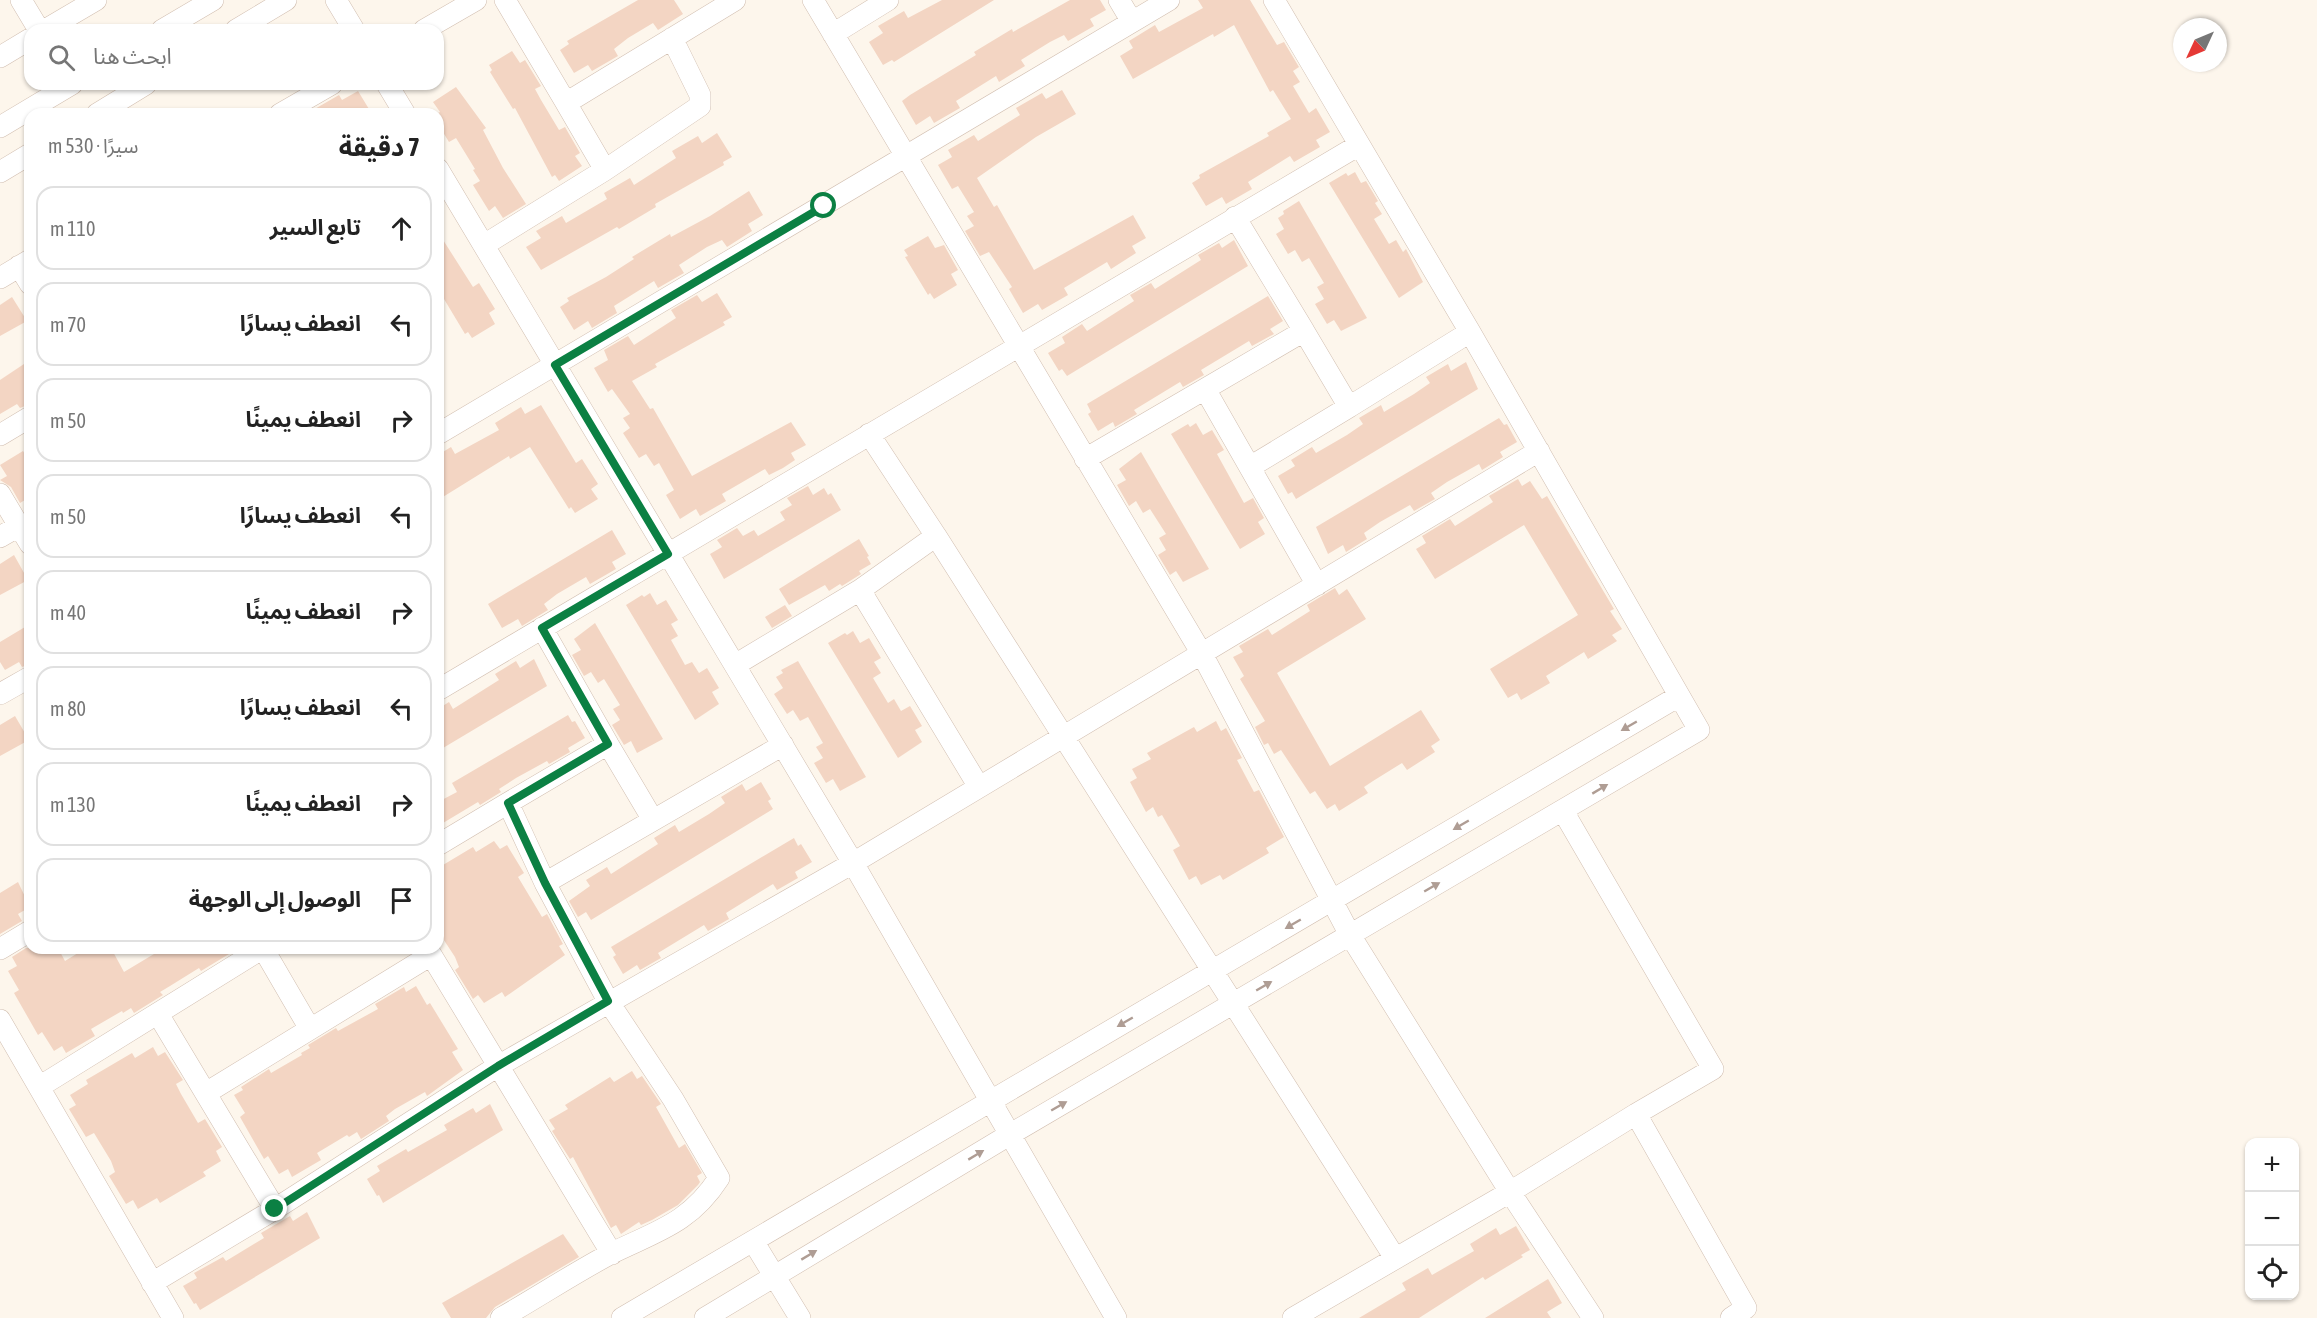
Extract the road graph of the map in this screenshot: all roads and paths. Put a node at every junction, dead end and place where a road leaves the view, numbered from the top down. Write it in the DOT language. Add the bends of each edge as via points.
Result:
graph roads {
  1 [pos="21,0"];
  2 [pos="96,0"];
  3 [pos="213,0"];
  4 [pos="286,0"];
  5 [pos="336,0"];
  6 [pos="476,0"];
  7 [pos="505,0"];
  8 [pos="735,0"];
  9 [pos="813,0"];
  10 [pos="888,0"];
  11 [pos="1119,0"];
  12 [pos="1169,0"];
  13 [pos="1274,0"];
  14 [pos="1132,22"];
  15 [pos="35,24"];
  16 [pos="55,24"];
  17 [pos="172,24"];
  18 [pos="246,24"];
  19 [pos="350,24"];
  20 [pos="434,24"];
  21 [pos="833,33"];
  22 [pos="672,38"];
  23 [pos="24,43"];
  24 [pos="0,57"];
  25 [pos="62,90"];
  26 [pos="136,90"];
  27 [pos="322,90"];
  28 [pos="391,90"];
  29 [pos="566,103"];
  30 [pos="32,108"];
  31 [pos="107,108"];
  32 [pos="290,108"];
  33 [pos="401,108"];
  34 [pos="24,113"];
  35 [pos="0,127"];
  36 [pos="1359,145"];
  37 [pos="906,157"];
  38 [pos="24,158"];
  39 [pos="605,170"];
  40 [pos="0,172"];
  41 [pos="444,181"];
  42 [pos="1235,217"];
  43 [pos="484,245"];
  44 [pos="24,271"];
  45 [pos="0,278"];
  46 [pos="1304,331"];
  47 [pos="1470,332"];
  48 [pos="1018,346"];
  49 [pos="555,365"];
  50 [pos="1205,389"];
  51 [pos="1349,407"];
  52 [pos="24,421"];
  53 [pos="444,430"];
  54 [pos="869,434"];
  55 [pos="0,435"];
  56 [pos="1539,451"];
  57 [pos="1085,459"];
  58 [pos="1250,467"];
  59 [pos="0,494"];
  60 [pos="19,526"];
  61 [pos="24,534"];
  62 [pos="936,536"];
  63 [pos="0,537"];
  64 [pos="668,554"];
  65 [pos="1317,585"];
  66 [pos="860,590"];
  67 [pos="542,628"];
  68 [pos="1202,654"];
  69 [pos="735,665"];
  70 [pos="24,680"];
  71 [pos="444,686"];
  72 [pos="0,694"];
  73 [pos="1679,696"];
  74 [pos="1065,736"];
  75 [pos="608,744"];
  76 [pos="783,745"];
  77 [pos="979,787"];
  78 [pos="508,803"];
  79 [pos="1563,811"];
  80 [pos="653,820"];
  81 [pos="444,841"];
  82 [pos="853,863"];
  83 [pos="545,883"];
  84 [pos="1332,901"];
  85 [pos="24,935"];
  86 [pos="1350,935"];
  87 [pos="0,949"];
  88 [pos="255,954"];
  89 [pos="266,954"];
  90 [pos="426,954"];
  91 [pos="430,954"];
  92 [pos="1213,970"];
  93 [pos="608,1001"];
  94 [pos="1234,1003"];
  95 [pos="158,1014"];
  96 [pos="0,1020"];
  97 [pos="310,1029"];
  98 [pos="498,1066"];
  99 [pos="39,1087"];
  100 [pos="206,1093"];
  101 [pos="990,1102"];
  102 [pos="1636,1114"];
  103 [pos="1009,1135"];
  104 [pos="1510,1192"];
  105 [pos="275,1209"];
  106 [pos="753,1241"];
  107 [pos="612,1254"];
  108 [pos="1395,1258"];
  109 [pos="775,1276"];
  110 [pos="152,1283"];
  111 [pos="643,1313"];
  112 [pos="1585,1315"];
  113 [pos="172,1318"];
  114 [pos="501,1318"];
  115 [pos="622,1318"];
  116 [pos="705,1318"];
  117 [pos="800,1318"];
  118 [pos="1116,1318"];
  119 [pos="1293,1318"];
  120 [pos="1731,1318"];
  1 -- 15 [label="street"];
  2 -- 16 [label="street"];
  3 -- 17 [label="street"];
  4 -- 18 [label="street"];
  5 -- 19 [label="street"];
  6 -- 20 [label="street"];
  7 -- 29 [label="street"];
  8 -- 22 [label="street"];
  9 -- 21 [label="street"];
  10 -- 21 [label="street"];
  11 -- 14 [label="street"];
  12 -- 14 [label="street"];
  13 -- 36 [label="street"];
  14 -- 37 [label="street"];
  21 -- 37 [label="street"];
  22 -- 29 [label="street"];
  22 -- 39 [label="street" via="700,95 700,106"];
  23 -- 24 [label="street"];
  25 -- 30 [label="street"];
  26 -- 31 [label="street"];
  27 -- 32 [label="street"];
  28 -- 33 [label="street"];
  29 -- 39 [label="street"];
  34 -- 35 [label="street"];
  36 -- 42 [label="street"];
  36 -- 47 [label="street"];
  37 -- 48 [label="street"];
  37 -- 49 [label="street"];
  38 -- 40 [label="street"];
  39 -- 43 [label="street"];
  41 -- 43 [label="street"];
  42 -- 46 [label="street"];
  42 -- 48 [label="street"];
  43 -- 49 [label="street"];
  44 -- 45 [label="street"];
  46 -- 50 [label="street"];
  46 -- 51 [label="street"];
  47 -- 51 [label="street"];
  47 -- 56 [label="street"];
  48 -- 54 [label="street"];
  48 -- 57 [label="street"];
  49 -- 53 [label="street"];
  49 -- 64 [label="street"];
  50 -- 57 [label="street"];
  50 -- 58 [label="street"];
  51 -- 58 [label="street"];
  52 -- 55 [label="street"];
  54 -- 62 [label="street"];
  54 -- 64 [label="street"];
  56 -- 65 [label="street"];
  56 -- 73 [label="street"];
  57 -- 68 [label="street"];
  58 -- 65 [label="street"];
  59 -- 60 [label="street"];
  60 -- 61 [label="street"];
  60 -- 63 [label="street"];
  62 -- 66 [label="street"];
  62 -- 74 [label="street"];
  64 -- 67 [label="street"];
  64 -- 69 [label="street"];
  65 -- 68 [label="street"];
  66 -- 69 [label="street"];
  66 -- 77 [label="street"];
  67 -- 71 [label="street"];
  67 -- 75 [label="street"];
  68 -- 74 [label="street"];
  68 -- 84 [label="street"];
  69 -- 76 [label="street"];
  70 -- 72 [label="street"];
  79 -- 73 [label="street, one-way" via="1698,730"];
  73 -- 84 [label="street, one-way"];
  74 -- 77 [label="street"];
  74 -- 92 [label="street"];
  75 -- 78 [label="street"];
  75 -- 80 [label="street"];
  76 -- 80 [label="street"];
  76 -- 82 [label="street"];
  77 -- 82 [label="street"];
  78 -- 81 [label="street"];
  78 -- 83 [label="street"];
  86 -- 79 [label="street, one-way"];
  79 -- 102 [label="street" via="1713,1069"];
  80 -- 83 [label="street"];
  82 -- 93 [label="street"];
  82 -- 101 [label="street"];
  83 -- 93 [label="street"];
  84 -- 86 [label="street"];
  84 -- 92 [label="street, one-way"];
  85 -- 87 [label="street"];
  94 -- 86 [label="street, one-way"];
  86 -- 104 [label="street"];
  88 -- 95 [label="street"];
  89 -- 97 [label="street"];
  90 -- 97 [label="street"];
  91 -- 98 [label="street"];
  92 -- 94 [label="street"];
  92 -- 101 [label="street, one-way"];
  93 -- 98 [label="street"];
  93 -- 107 [label="street" via="673,1099 719,1178 676,1224"];
  103 -- 94 [label="street, one-way"];
  94 -- 108 [label="street"];
  95 -- 99 [label="street"];
  95 -- 100 [label="street"];
  96 -- 99 [label="street"];
  97 -- 100 [label="street"];
  98 -- 105 [label="street"];
  98 -- 107 [label="street"];
  99 -- 110 [label="street"];
  100 -- 105 [label="street"];
  101 -- 103 [label="street"];
  101 -- 106 [label="street"];
  102 -- 104 [label="street"];
  102 -- 120 [label="street" via="1746,1308"];
  109 -- 103 [label="street, one-way"];
  103 -- 118 [label="street"];
  104 -- 108 [label="street"];
  104 -- 112 [label="street"];
  105 -- 110 [label="street"];
  106 -- 109 [label="street"];
  106 -- 111 [label="street"];
  107 -- 114 [label="street"];
  108 -- 119 [label="street"];
  109 -- 116 [label="street"];
  109 -- 117 [label="street"];
  110 -- 113 [label="street"];
  111 -- 115 [label="street"];
}
